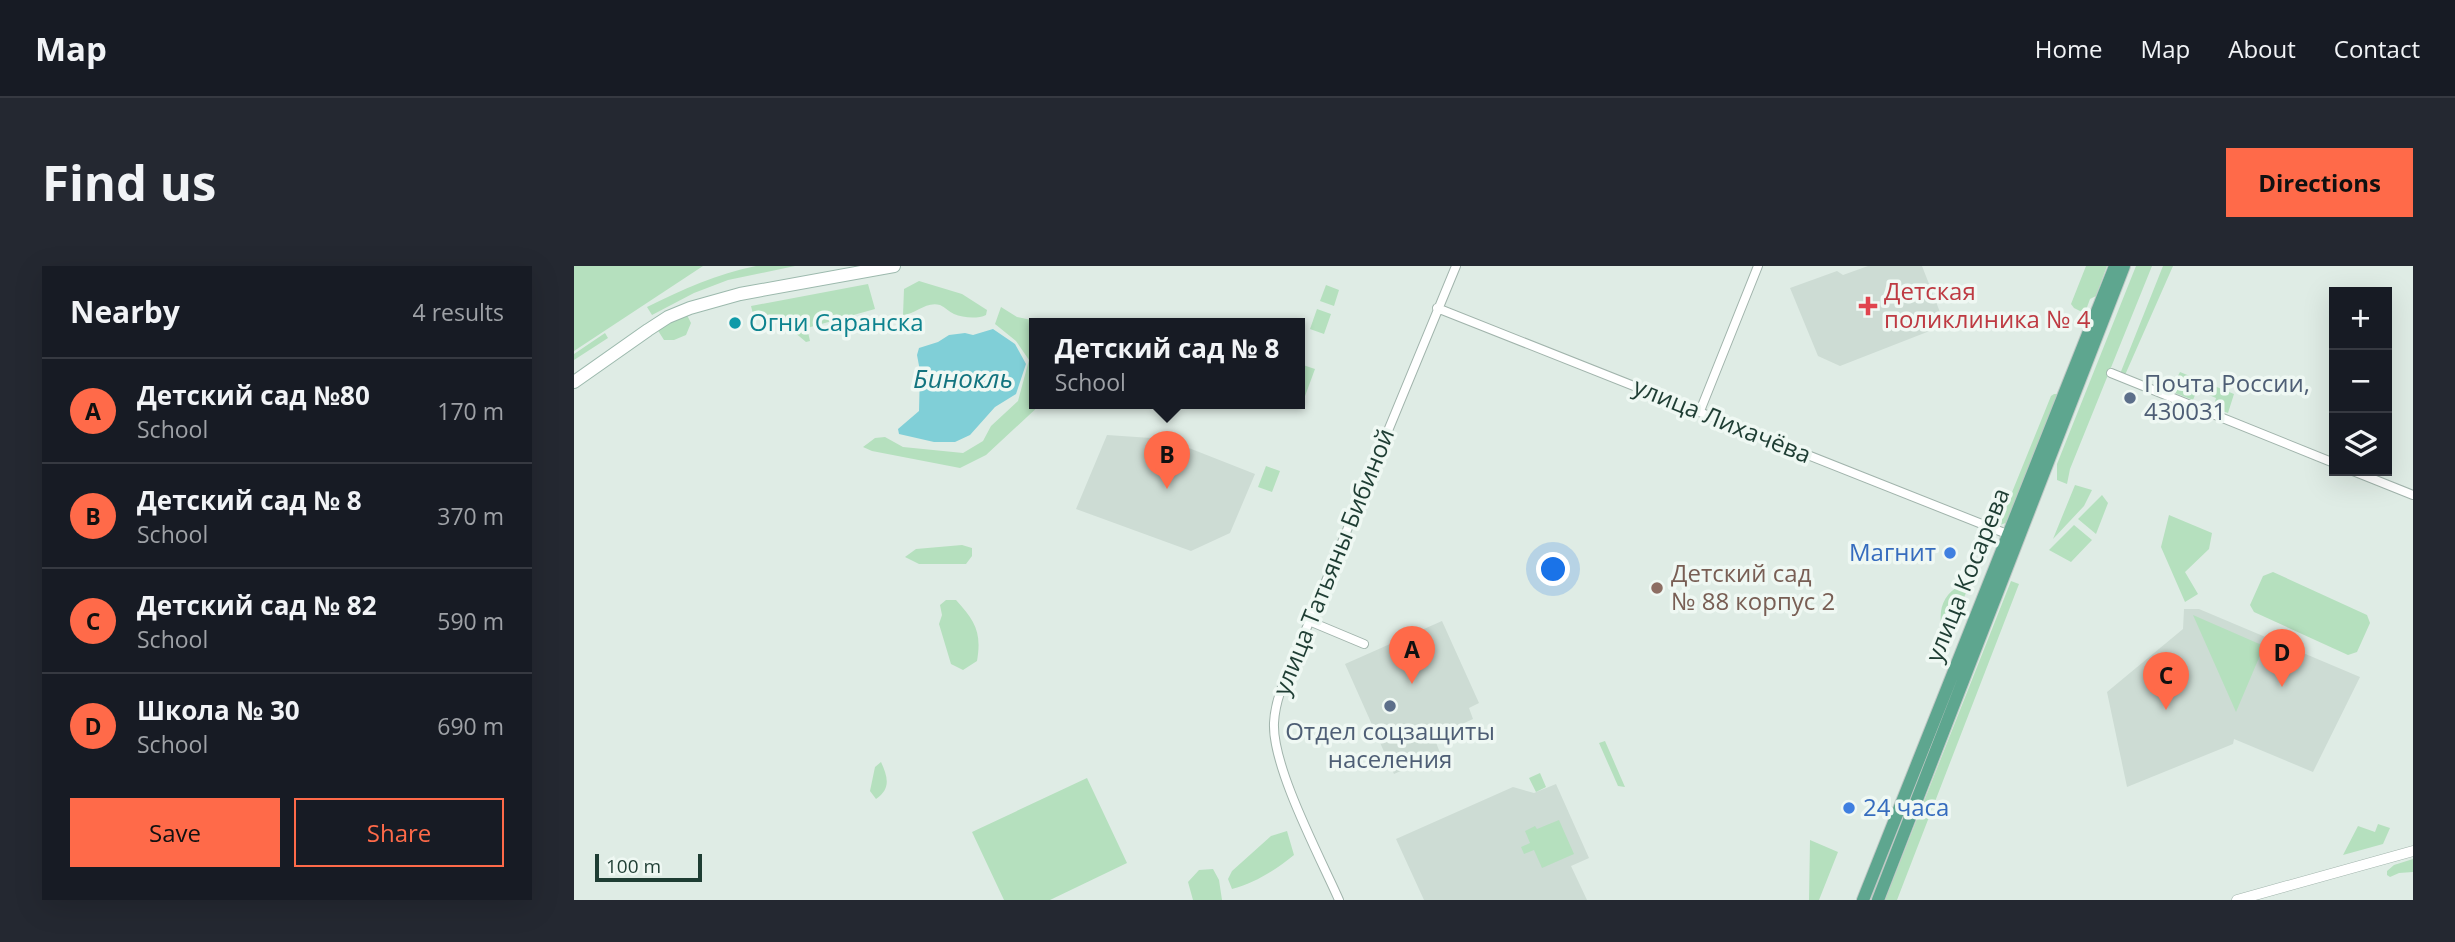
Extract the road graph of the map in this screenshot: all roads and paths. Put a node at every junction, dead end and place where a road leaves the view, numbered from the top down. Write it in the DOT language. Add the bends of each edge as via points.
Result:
graph roads {
  1 [pos="894,266"];
  2 [pos="1456,266"];
  3 [pos="1758,266"];
  4 [pos="2115,266"];
  5 [pos="2124,266"];
  6 [pos="1437,307"];
  7 [pos="2111,373"];
  8 [pos="574,382"];
  9 [pos="1700,411"];
  10 [pos="2329,461"];
  11 [pos="2366,476"];
  12 [pos="2413,495"];
  13 [pos="2013,536"];
  14 [pos="1309,621"];
  15 [pos="1364,644"];
  16 [pos="2413,850"];
  17 [pos="1339,900"];
  18 [pos="1863,900"];
  19 [pos="1878,900"];
  20 [pos="2237,900"];
  1 -- 8 [label="main road" via="713,301 668,317"];
  2 -- 6 [label="street, улица Татьяны Бибиной"];
  3 -- 9 [label="street"];
  4 -- 13 [label="main road, улица Косарева"];
  5 -- 13 [label="main road, улица Косарева"];
  6 -- 9 [label="street, улица Лихачёва"];
  6 -- 14 [label="street, улица Татьяны Бибиной"];
  7 -- 10 [label="street"];
  9 -- 13 [label="street, улица Лихачёва"];
  11 -- 12 [label="street"];
  13 -- 18 [label="main road, улица Косарева"];
  13 -- 19 [label="main road, улица Косарева"];
  14 -- 15 [label="street"];
  14 -- 17 [label="street, улица Татьяны Бибиной" via="1281,688 1274,736 1280,762"];
  16 -- 20 [label="street"];
}
